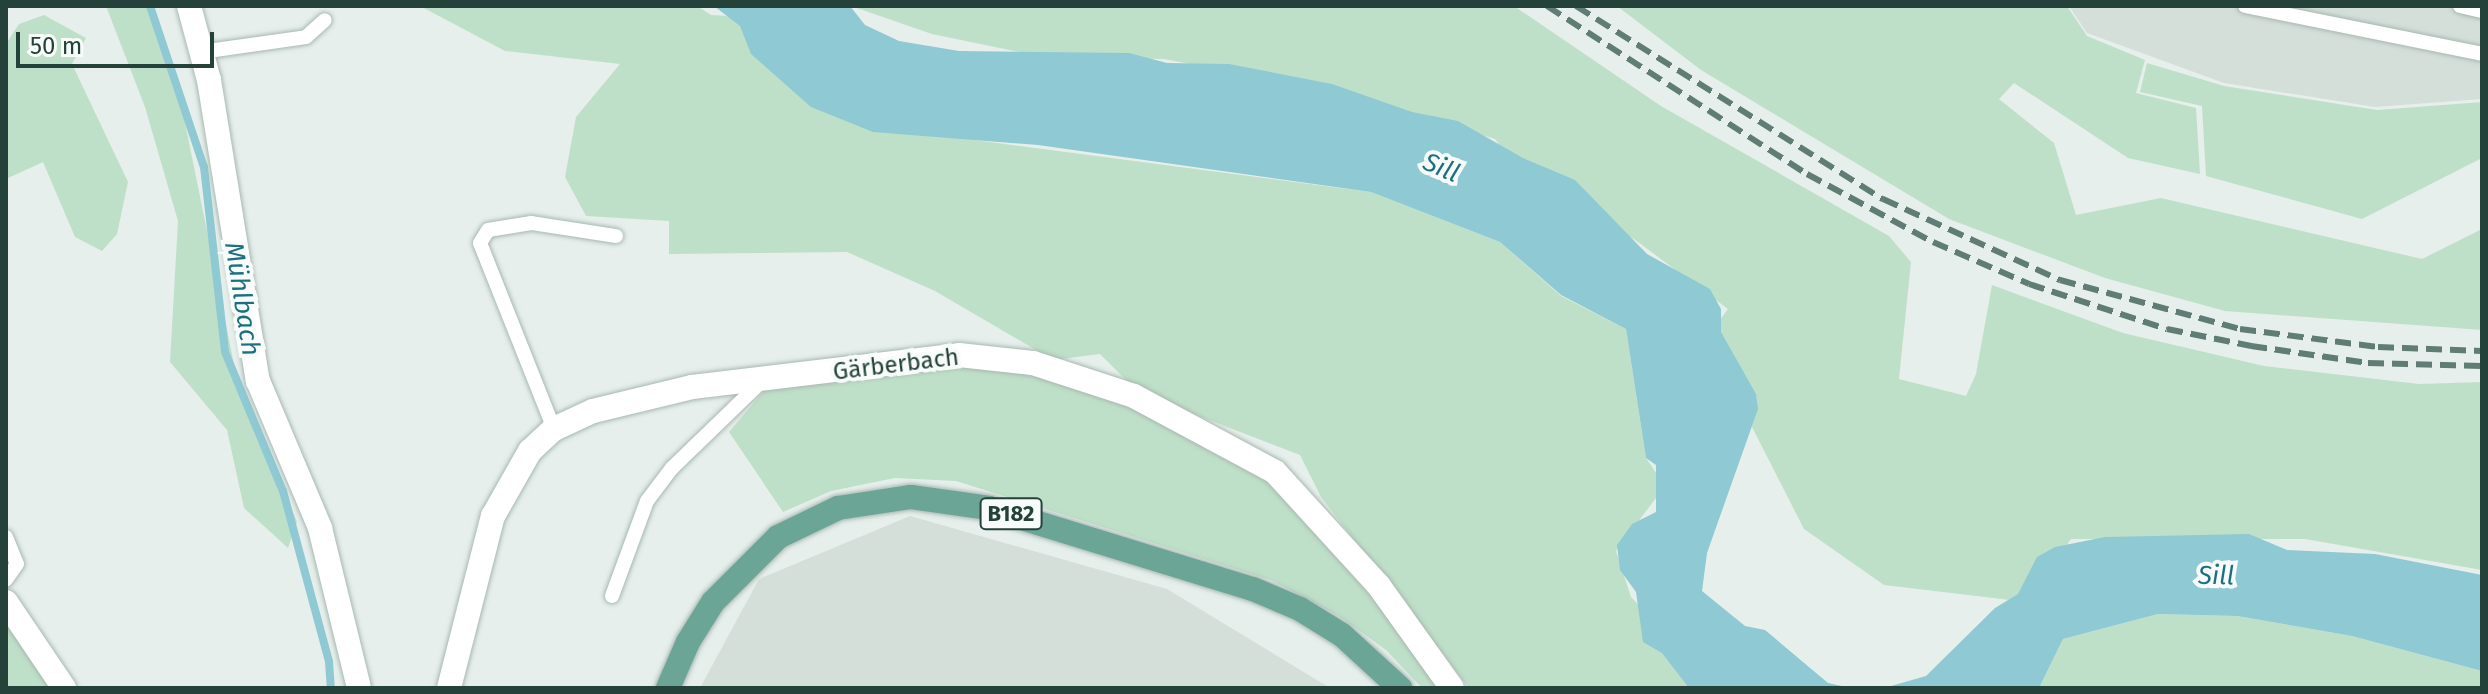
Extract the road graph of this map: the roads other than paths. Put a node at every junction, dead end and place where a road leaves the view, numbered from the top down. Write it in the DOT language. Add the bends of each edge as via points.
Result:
graph roads {
  1 [pos="189,6"];
  2 [pos="2245,6"];
  3 [pos="2460,6"];
  4 [pos="2482,11"];
  5 [pos="325,20"];
  6 [pos="201,52"];
  7 [pos="2482,54"];
  8 [pos="616,236"];
  9 [pos="762,381"];
  10 [pos="554,429"];
  11 [pos="6,537"];
  12 [pos="6,580"];
  13 [pos="612,596"];
  14 [pos="6,602"];
  15 [pos="64,688"];
  16 [pos="359,688"];
  17 [pos="449,688"];
  18 [pos="668,688"];
  19 [pos="1400,688"];
  20 [pos="1452,688"];
  1 -- 6 [label="street"];
  2 -- 7 [label="lane"];
  3 -- 4 [label="lane"];
  5 -- 6 [label="lane" via="306,37"];
  6 -- 16 [label="street" via="258,381 320,528"];
  8 -- 10 [label="lane" via="531,223 488,230 480,243"];
  9 -- 10 [label="street, Gärberbach" via="692,387 620,403"];
  9 -- 13 [label="lane" via="672,468 647,501"];
  9 -- 20 [label="street, Gärberbach" via="959,355 1033,363 1134,396 1275,472 1379,586"];
  10 -- 17 [label="street, Gärberbach" via="530,451 493,516"];
  11 -- 12 [label="lane" via="17,564"];
  14 -- 15 [label="street"];
  18 -- 19 [label="main road, B182" via="713,602 778,537 838,508 899,497 976,505 1253,589 1342,635"];
}
